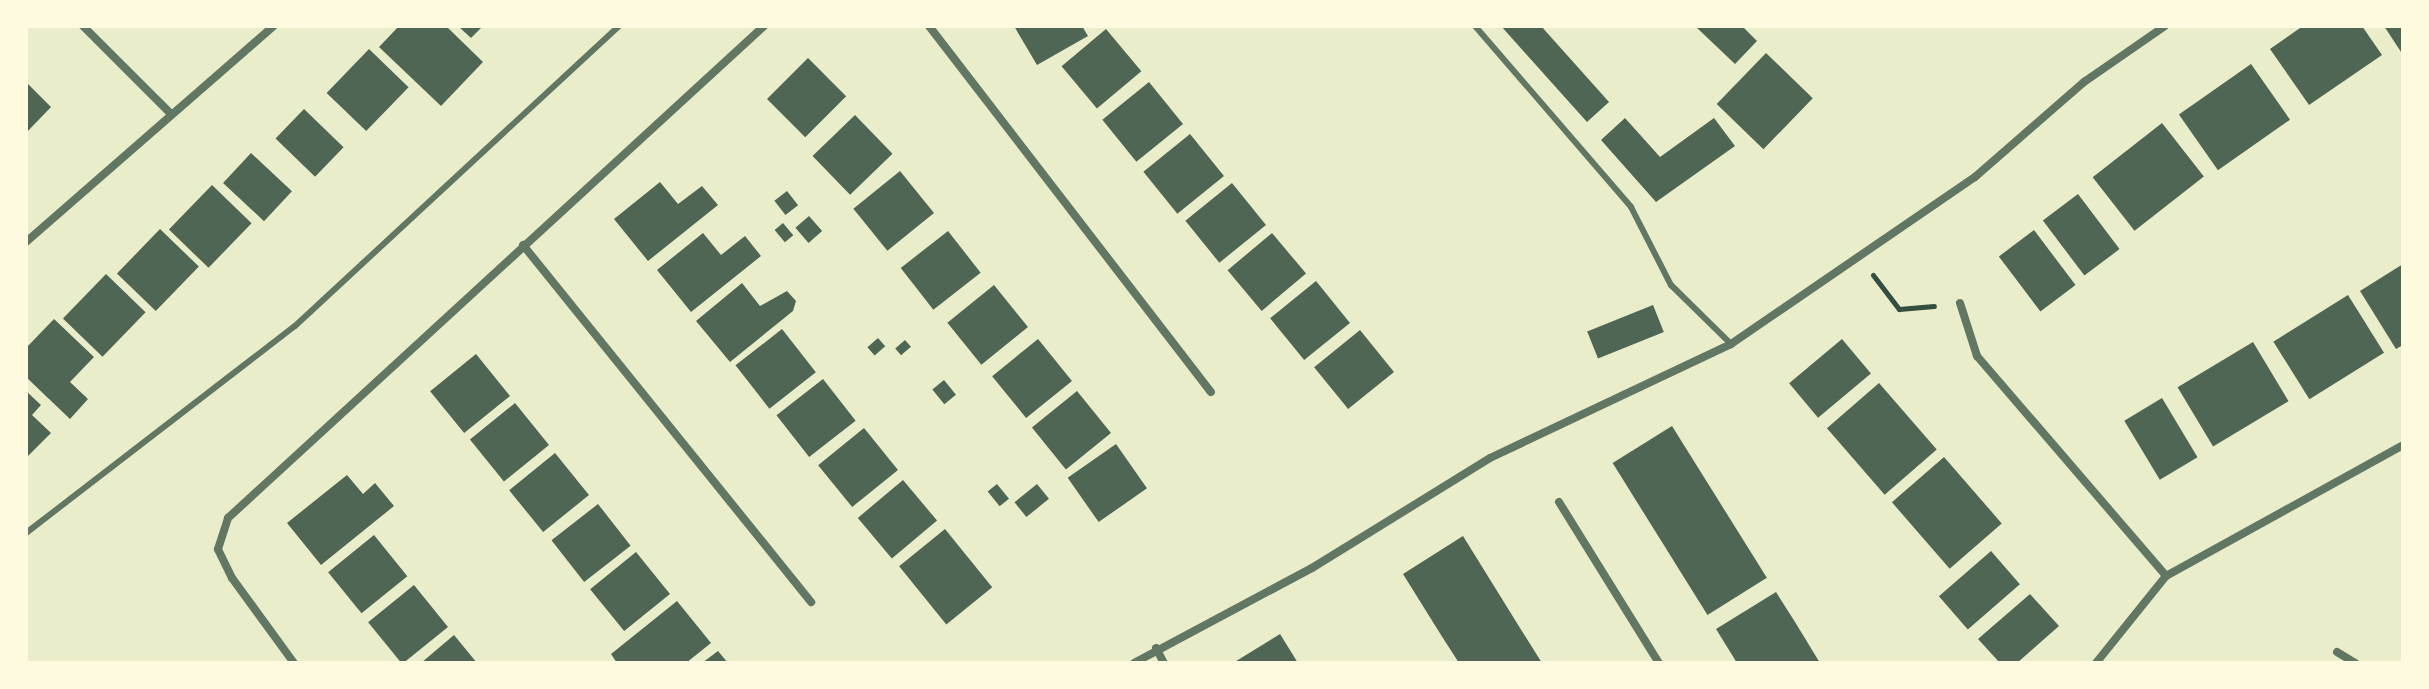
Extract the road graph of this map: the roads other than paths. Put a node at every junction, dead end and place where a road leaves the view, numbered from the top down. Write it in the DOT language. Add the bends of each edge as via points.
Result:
graph roads {
  1 [pos="83,26"];
  2 [pos="274,26"];
  3 [pos="619,26"];
  4 [pos="764,26"];
  5 [pos="929,26"];
  6 [pos="1475,26"];
  7 [pos="2165,26"];
  8 [pos="171,114"];
  9 [pos="26,242"];
  10 [pos="523,245"];
  11 [pos="1960,303"];
  12 [pos="1731,344"];
  13 [pos="1211,392"];
  14 [pos="2403,445"];
  15 [pos="1559,502"];
  16 [pos="26,533"];
  17 [pos="2166,576"];
  18 [pos="811,602"];
  19 [pos="1156,648"];
  20 [pos="2337,652"];
  21 [pos="294,663"];
  22 [pos="1134,663"];
  23 [pos="1164,663"];
  24 [pos="1659,663"];
  25 [pos="2096,663"];
  26 [pos="2355,663"];
  1 -- 8 [label="street"];
  2 -- 8 [label="street"];
  3 -- 16 [label="lane" via="295,326"];
  4 -- 10 [label="street"];
  5 -- 13 [label="street"];
  6 -- 12 [label="lane" via="1631,207 1671,285"];
  7 -- 12 [label="street" via="2084,82 1975,177"];
  8 -- 9 [label="street"];
  10 -- 18 [label="street"];
  10 -- 21 [label="street" via="228,518 218,549 232,578"];
  11 -- 17 [label="street" via="1977,356"];
  12 -- 19 [label="street" via="1490,458 1312,568"];
  14 -- 17 [label="street"];
  15 -- 24 [label="street"];
  17 -- 25 [label="street"];
  19 -- 22 [label="street"];
  19 -- 23 [label="street"];
  20 -- 26 [label="street"];
}
